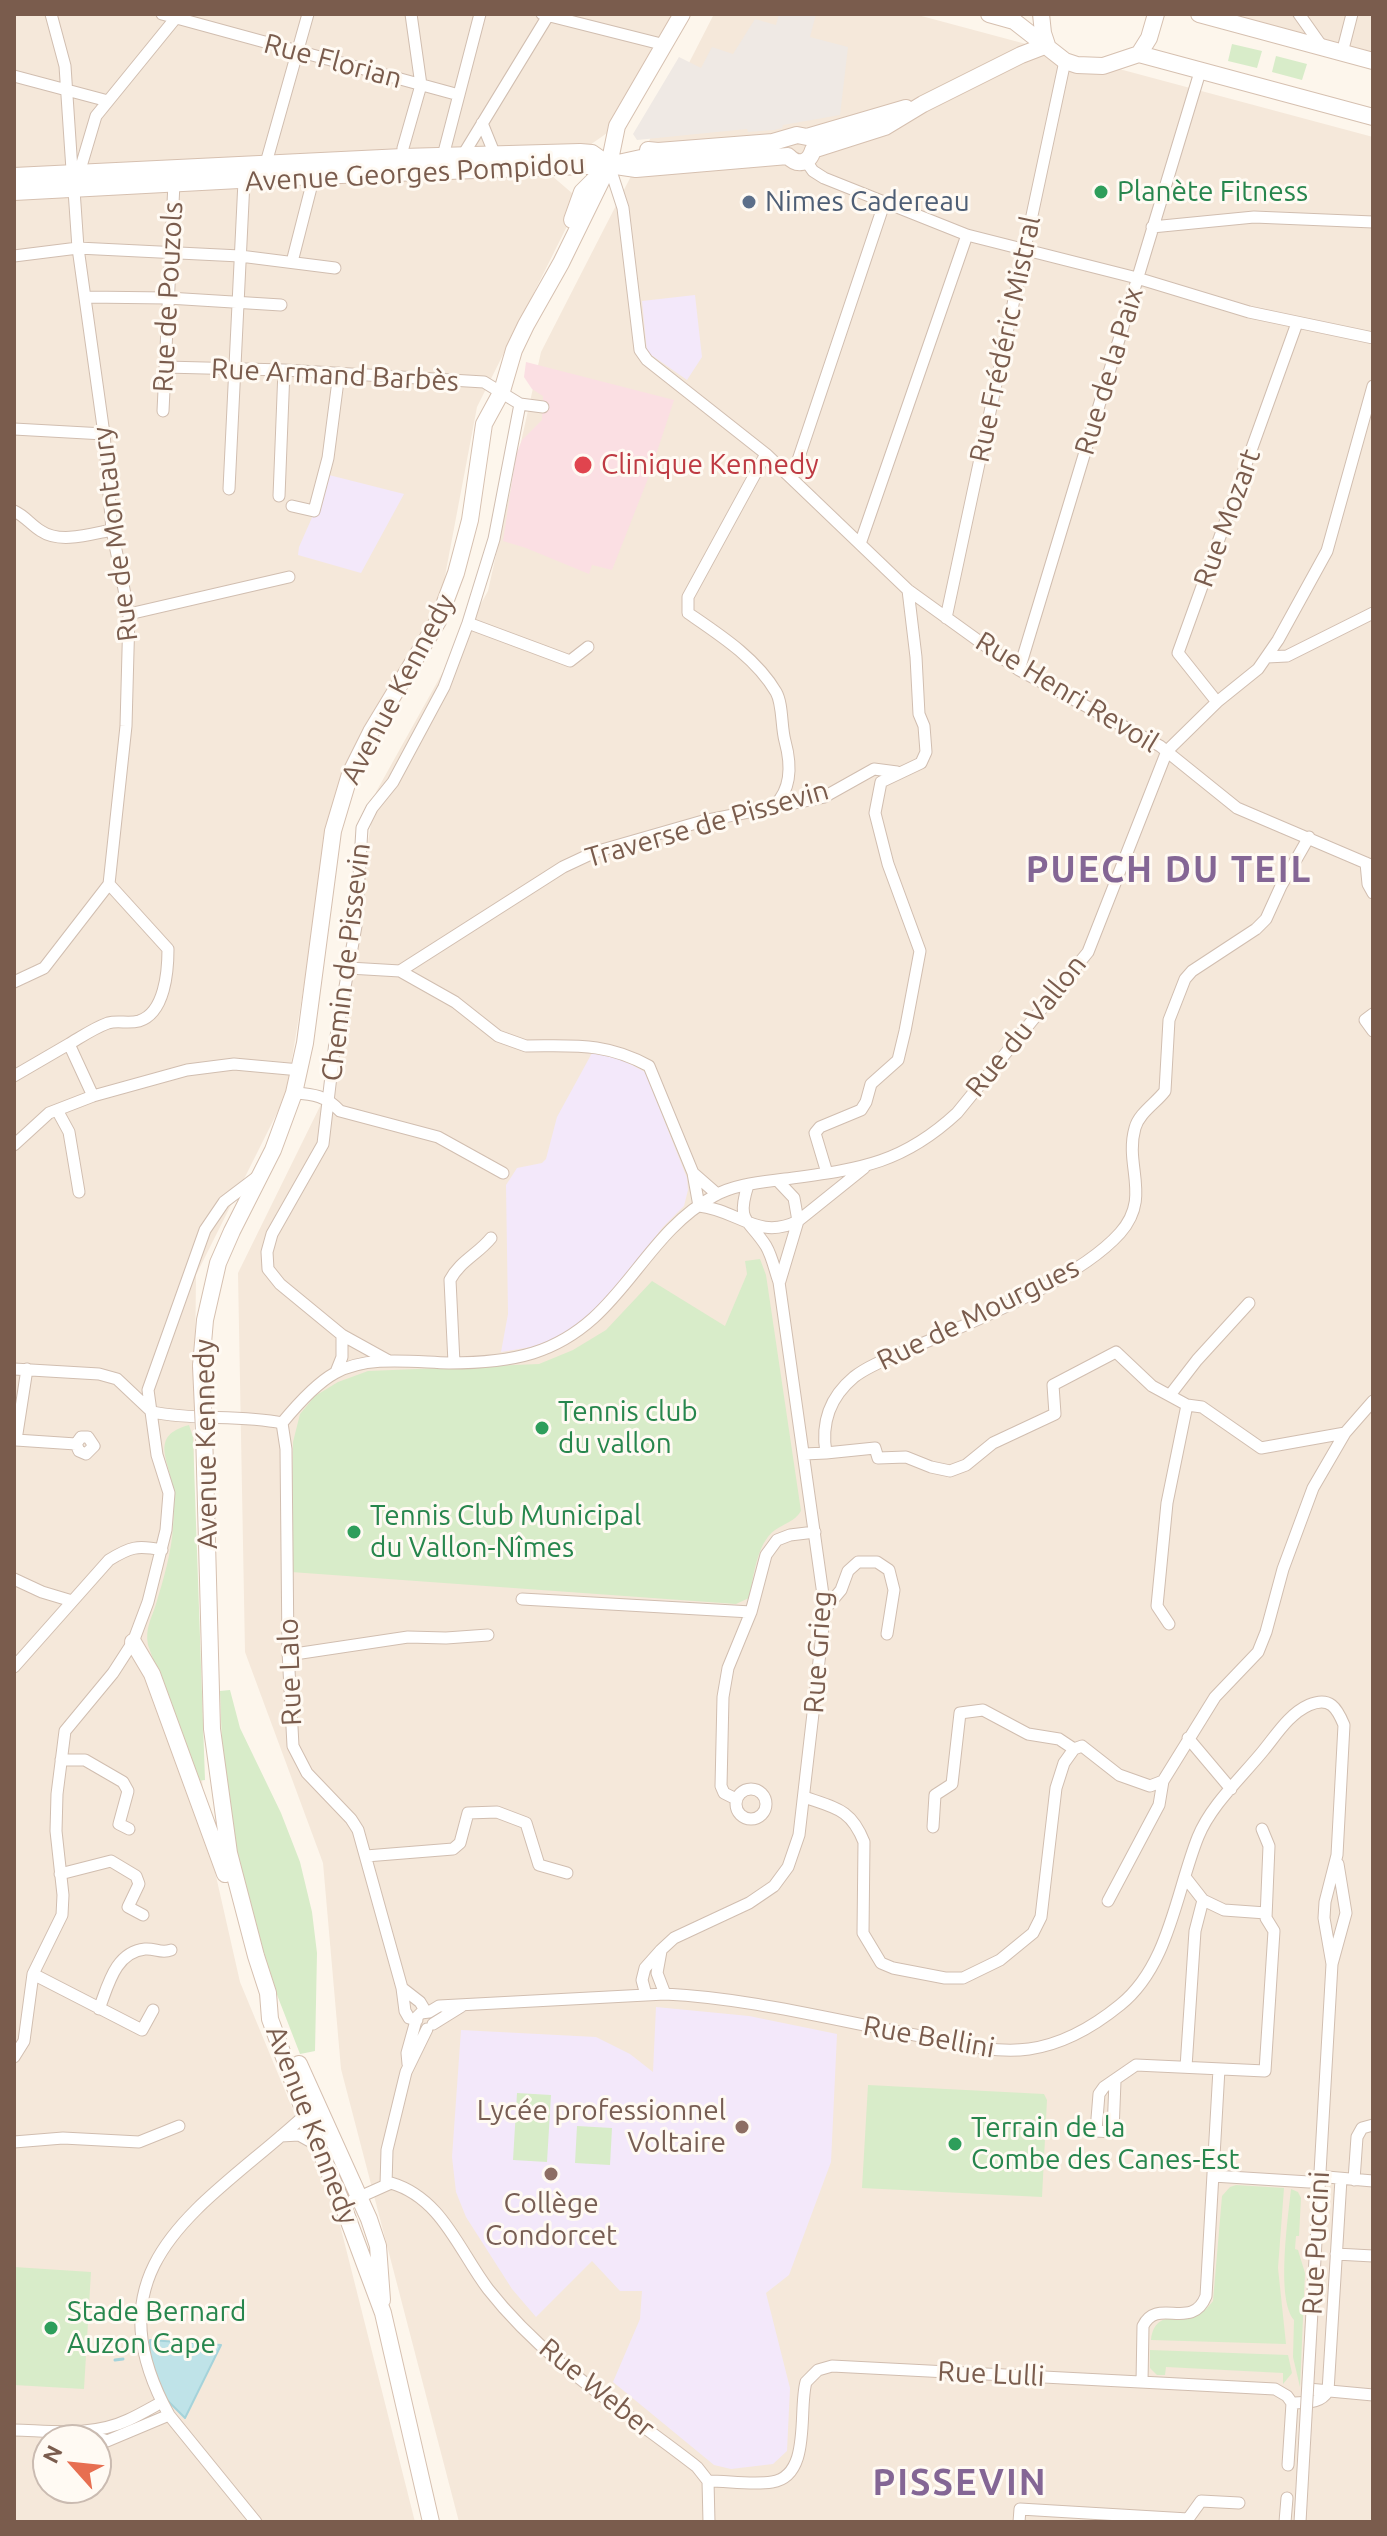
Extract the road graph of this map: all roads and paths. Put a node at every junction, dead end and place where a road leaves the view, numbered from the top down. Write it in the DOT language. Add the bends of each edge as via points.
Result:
graph roads {
  1 [pos="51,14"];
  2 [pos="162,14"];
  3 [pos="308,14"];
  4 [pos="411,14"];
  5 [pos="480,14"];
  6 [pos="682,14"];
  7 [pos="989,14"];
  8 [pos="1041,14"];
  9 [pos="1143,14"];
  10 [pos="1156,14"];
  11 [pos="1199,14"];
  12 [pos="1299,14"];
  13 [pos="1352,14"];
  14 [pos="546,15"];
  15 [pos="177,16"];
  16 [pos="1030,22"];
  17 [pos="665,45"];
  18 [pos="1047,45"];
  19 [pos="1323,48"];
  20 [pos="297,50"];
  21 [pos="1342,53"];
  22 [pos="1139,54"];
  23 [pos="1021,55"];
  24 [pos="1065,61"];
  25 [pos="1373,61"];
  26 [pos="1117,62"];
  27 [pos="1200,72"];
  28 [pos="14,76"];
  29 [pos="421,85"];
  30 [pos="66,90"];
  31 [pos="459,95"];
  32 [pos="108,101"];
  33 [pos="1373,117"];
  34 [pos="482,123"];
  35 [pos="801,149"];
  36 [pos="463,155"];
  37 [pos="443,156"];
  38 [pos="403,157"];
  39 [pos="498,161"];
  40 [pos="266,163"];
  41 [pos="609,165"];
  42 [pos="553,166"];
  43 [pos="14,176"];
  44 [pos="314,176"];
  45 [pos="76,179"];
  46 [pos="244,181"];
  47 [pos="174,183"];
  48 [pos="14,192"];
  49 [pos="582,192"];
  50 [pos="884,204"];
  51 [pos="1373,222"];
  52 [pos="1152,227"];
  53 [pos="967,235"];
  54 [pos="78,248"];
  55 [pos="1024,249"];
  56 [pos="170,252"];
  57 [pos="14,256"];
  58 [pos="240,256"];
  59 [pos="292,262"];
  60 [pos="335,268"];
  61 [pos="1137,278"];
  62 [pos="86,297"];
  63 [pos="168,298"];
  64 [pos="238,302"];
  65 [pos="281,305"];
  66 [pos="1297,323"];
  67 [pos="1373,338"];
  68 [pos="165,367"];
  69 [pos="234,368"];
  70 [pos="284,370"];
  71 [pos="339,373"];
  72 [pos="1373,386"];
  73 [pos="502,391"];
  74 [pos="520,404"];
  75 [pos="543,407"];
  76 [pos="163,411"];
  77 [pos="14,429"];
  78 [pos="104,434"];
  79 [pos="766,454"];
  80 [pos="792,478"];
  81 [pos="229,489"];
  82 [pos="279,496"];
  83 [pos="292,506"];
  84 [pos="14,511"];
  85 [pos="112,530"];
  86 [pos="860,544"];
  87 [pos="289,577"];
  88 [pos="908,590"];
  89 [pos="1373,613"];
  90 [pos="129,614"];
  91 [pos="946,618"];
  92 [pos="468,623"];
  93 [pos="588,647"];
  94 [pos="1267,657"];
  95 [pos="1019,670"];
  96 [pos="1217,702"];
  97 [pos="1167,751"];
  98 [pos="897,772"];
  99 [pos="774,805"];
  100 [pos="1309,837"];
  101 [pos="1370,864"];
  102 [pos="109,884"];
  103 [pos="1373,893"];
  104 [pos="349,968"];
  105 [pos="400,971"];
  106 [pos="14,982"];
  107 [pos="1373,1014"];
  108 [pos="1373,1031"];
  109 [pos="69,1044"];
  110 [pos="300,1070"];
  111 [pos="14,1076"];
  112 [pos="294,1093"];
  113 [pos="93,1096"];
  114 [pos="330,1100"];
  115 [pos="57,1110"];
  116 [pos="14,1145"];
  117 [pos="868,1166"];
  118 [pos="503,1173"];
  119 [pos="693,1173"];
  120 [pos="827,1173"];
  121 [pos="260,1174"];
  122 [pos="777,1180"];
  123 [pos="748,1185"];
  124 [pos="79,1192"];
  125 [pos="717,1194"];
  126 [pos="699,1206"];
  127 [pos="744,1221"];
  128 [pos="798,1221"];
  129 [pos="491,1238"];
  130 [pos="779,1282"];
  131 [pos="1249,1303"];
  132 [pos="342,1335"];
  133 [pos="390,1361"];
  134 [pos="454,1363"];
  135 [pos="20,1369"];
  136 [pos="336,1372"];
  137 [pos="1170,1395"];
  138 [pos="1373,1401"];
  139 [pos="1187,1405"];
  140 [pos="152,1412"];
  141 [pos="282,1423"];
  142 [pos="1345,1433"];
  143 [pos="15,1440"];
  144 [pos="76,1444"];
  145 [pos="826,1453"];
  146 [pos="804,1454"];
  147 [pos="815,1532"];
  148 [pos="162,1550"];
  149 [pos="14,1579"];
  150 [pos="522,1599"];
  151 [pos="72,1601"];
  152 [pos="825,1609"];
  153 [pos="751,1612"];
  154 [pos="1169,1624"];
  155 [pos="887,1634"];
  156 [pos="488,1635"];
  157 [pos="133,1642"];
  158 [pos="288,1655"];
  159 [pos="14,1667"];
  160 [pos="1344,1725"];
  161 [pos="1188,1738"];
  162 [pos="1074,1749"];
  163 [pos="61,1760"];
  164 [pos="1163,1781"];
  165 [pos="1231,1789"];
  166 [pos="804,1797"];
  167 [pos="736,1799"];
  168 [pos="933,1827"];
  169 [pos="129,1829"];
  170 [pos="1262,1829"];
  171 [pos="1337,1855"];
  172 [pos="366,1856"];
  173 [pos="567,1873"];
  174 [pos="60,1874"];
  175 [pos="1185,1877"];
  176 [pos="1203,1900"];
  177 [pos="1108,1901"];
  178 [pos="1266,1913"];
  179 [pos="143,1915"];
  180 [pos="171,1950"];
  181 [pos="661,1950"];
  182 [pos="256,1956"];
  183 [pos="1332,1964"];
  184 [pos="645,1968"];
  185 [pos="33,1974"];
  186 [pos="402,1988"];
  187 [pos="268,1993"];
  188 [pos="665,1994"];
  189 [pos="646,1995"];
  190 [pos="623,1997"];
  191 [pos="99,2009"];
  192 [pos="153,2010"];
  193 [pos="425,2020"];
  194 [pos="14,2057"];
  195 [pos="1186,2067"];
  196 [pos="1219,2069"];
  197 [pos="1115,2081"];
  198 [pos="305,2115"];
  199 [pos="1373,2125"];
  200 [pos="179,2126"];
  201 [pos="281,2136"];
  202 [pos="14,2142"];
  203 [pos="321,2153"];
  204 [pos="1213,2176"];
  205 [pos="1320,2179"];
  206 [pos="1341,2179"];
  207 [pos="1354,2180"];
  208 [pos="1373,2181"];
  209 [pos="386,2185"];
  210 [pos="359,2198"];
  211 [pos="1336,2254"];
  212 [pos="1373,2256"];
  213 [pos="383,2313"];
  214 [pos="1142,2382"];
  215 [pos="1308,2389"];
  216 [pos="1328,2391"];
  217 [pos="1373,2395"];
  218 [pos="162,2402"];
  219 [pos="1292,2403"];
  220 [pos="166,2416"];
  221 [pos="112,2425"];
  222 [pos="112,2439"];
  223 [pos="1288,2465"];
  224 [pos="708,2481"];
  225 [pos="1287,2498"];
  226 [pos="1239,2503"];
  227 [pos="256,2522"];
  228 [pos="431,2522"];
  229 [pos="709,2522"];
  230 [pos="1019,2522"];
  231 [pos="1285,2522"];
  232 [pos="1300,2522"];
  1 -- 30 [label="street, Rue de Montaury"];
  2 -- 15 [label="street, Rue Florian"];
  3 -- 20 [label="street"];
  4 -- 29 [label="street"];
  5 -- 31 [label="street"];
  6 -- 17 [label="main road, Avenue Kennedy"];
  7 -- 16 [label="main road"];
  8 -- 18 [label="main road"];
  9 -- 26 [label="main road" via="1134,43"];
  10 -- 22 [label="main road"];
  11 -- 19 [label="main road"];
  12 -- 19 [label="street"];
  13 -- 21 [label="street"];
  14 -- 17 [label="street"];
  14 -- 34 [label="street"];
  15 -- 20 [label="street, Rue Florian"];
  15 -- 32 [label="street"];
  16 -- 18 [label="main road"];
  16 -- 23 [label="main road"];
  17 -- 41 [label="main road, Avenue Kennedy" via="617,126"];
  18 -- 23 [label="main road"];
  18 -- 24 [label="main road"];
  19 -- 21 [label="main road"];
  20 -- 29 [label="street, Rue Florian"];
  20 -- 40 [label="street"];
  21 -- 25 [label="main road"];
  22 -- 26 [label="main road"];
  22 -- 27 [label="main road"];
  23 -- 35 [label="main road" via="923,104"];
  24 -- 26 [label="main road" via="1090,67"];
  24 -- 55 [label="street, Rue Frédéric Mistral"];
  27 -- 33 [label="main road"];
  27 -- 52 [label="street, Rue de la Paix"];
  28 -- 30 [label="street"];
  29 -- 31 [label="street, Rue Florian"];
  29 -- 38 [label="street"];
  30 -- 32 [label="street"];
  30 -- 45 [label="street, Rue de Montaury"];
  31 -- 37 [label="street"];
  32 -- 45 [label="street" via="96,116"];
  34 -- 36 [label="street"];
  34 -- 39 [label="street"];
  35 -- 41 [label="main road" via="636,169"];
  35 -- 41 [label="main road" via="658,151"];
  35 -- 50 [label="street" via="813,171"];
  36 -- 37 [label="main road, Avenue Georges Pompidou"];
  36 -- 39 [label="main road, Avenue Georges Pompidou"];
  37 -- 38 [label="main road, Avenue Georges Pompidou"];
  38 -- 40 [label="main road, Avenue Georges Pompidou"];
  39 -- 41 [label="main road, Avenue Georges Pompidou" via="580,152"];
  39 -- 42 [label="main road, Avenue Georges Pompidou"];
  39 -- 44 [label="main road, Avenue Georges Pompidou"];
  40 -- 45 [label="main road, Avenue Georges Pompidou"];
  41 -- 42 [label="main road, Avenue Georges Pompidou"];
  41 -- 49 [label="main road"];
  41 -- 73 [label="main road, Avenue Kennedy" via="514,350"];
  41 -- 79 [label="street, Rue Henri Revoil" via="623,208 640,350"];
  42 -- 49 [label="main road"];
  43 -- 45 [label="main road, Avenue Georges Pompidou"];
  44 -- 46 [label="main road, Avenue Georges Pompidou"];
  44 -- 59 [label="street"];
  45 -- 47 [label="main road, Avenue Georges Pompidou"];
  45 -- 48 [label="main road, Avenue Georges Pompidou"];
  45 -- 54 [label="street, Rue de Montaury"];
  46 -- 47 [label="main road, Avenue Georges Pompidou"];
  46 -- 58 [label="street"];
  47 -- 56 [label="street, Rue de Pouzols"];
  49 -- 73 [label="main road, Avenue Kennedy" via="517,318 503,353"];
  50 -- 53 [label="street"];
  50 -- 80 [label="street"];
  51 -- 52 [label="street" via="1254,217"];
  52 -- 61 [label="street, Rue de la Paix"];
  53 -- 55 [label="street"];
  53 -- 86 [label="street"];
  54 -- 56 [label="street"];
  54 -- 57 [label="street"];
  54 -- 62 [label="street, Rue de Montaury"];
  55 -- 61 [label="street"];
  55 -- 91 [label="street, Rue Frédéric Mistral"];
  56 -- 58 [label="street"];
  56 -- 63 [label="street, Rue de Pouzols"];
  58 -- 59 [label="street"];
  58 -- 64 [label="street"];
  59 -- 60 [label="street"];
  61 -- 66 [label="street"];
  61 -- 95 [label="street, Rue de la Paix"];
  62 -- 63 [label="street"];
  62 -- 78 [label="street, Rue de Montaury"];
  63 -- 64 [label="street"];
  63 -- 68 [label="street, Rue de Pouzols"];
  64 -- 65 [label="street"];
  64 -- 69 [label="street"];
  66 -- 67 [label="street"];
  66 -- 96 [label="street, Rue Mozart" via="1178,653"];
  68 -- 69 [label="street, Rue Armand Barbès"];
  68 -- 76 [label="street, Rue de Pouzols"];
  69 -- 70 [label="street, Rue Armand Barbès"];
  69 -- 81 [label="street"];
  70 -- 71 [label="street, Rue Armand Barbès"];
  70 -- 82 [label="street"];
  71 -- 73 [label="street, Rue Armand Barbès" via="484,382"];
  71 -- 83 [label="street" via="328,458 314,511"];
  72 -- 94 [label="street" via="1327,551"];
  73 -- 74 [label="street"];
  73 -- 110 [label="main road, Avenue Kennedy" via="484,424 470,520 448,597 423,650 360,753 340,802"];
  74 -- 75 [label="street"];
  74 -- 92 [label="street, Chemin de Pissevin" via="494,539"];
  77 -- 78 [label="street"];
  78 -- 85 [label="street, Rue de Montaury"];
  79 -- 80 [label="street, Rue Henri Revoil"];
  79 -- 99 [label="street" via="688,597 688,613 726,639 777,694 791,759 782,797"];
  80 -- 86 [label="street, Rue Henri Revoil"];
  84 -- 85 [label="street" via="54,537"];
  85 -- 90 [label="street, Rue de Montaury"];
  86 -- 88 [label="street, Rue Henri Revoil"];
  87 -- 90 [label="street"];
  88 -- 91 [label="street, Rue Henri Revoil"];
  88 -- 98 [label="street" via="926,752 921,763"];
  89 -- 94 [label="street" via="1287,656"];
  90 -- 102 [label="street, Rue de Montaury" via="127,713"];
  91 -- 95 [label="street, Rue Henri Revoil"];
  92 -- 93 [label="street" via="570,661"];
  92 -- 104 [label="street, Chemin de Pissevin" via="444,687 362,828"];
  94 -- 96 [label="street"];
  95 -- 97 [label="street, Rue Henri Revoil"];
  96 -- 97 [label="street"];
  97 -- 100 [label="street, Rue Henri Revoil" via="1237,808"];
  97 -- 117 [label="street, Rue du Vallon" via="1083,958 957,1113 905,1152"];
  98 -- 99 [label="street, Traverse de Pissevin" via="874,769 824,797"];
  98 -- 120 [label="street" via="881,782 875,813 920,951 898,1060 871,1084 861,1110 815,1133"];
  99 -- 105 [label="street, Traverse de Pissevin" via="663,831 578,859"];
  100 -- 101 [label="street, Rue Henri Revoil"];
  100 -- 145 [label="street, Rue de Mourgues" via="1266,919 1192,971 1181,989 1169,1020 1165,1091 1135,1127 1136,1204 1119,1234 1070,1272 857,1375 830,1407 823,1436"];
  101 -- 103 [label="street" via="1368,884"];
  102 -- 106 [label="street" via="44,968"];
  102 -- 109 [label="street" via="168,949 161,997 144,1020 111,1022"];
  104 -- 105 [label="street"];
  104 -- 114 [label="street, Chemin de Pissevin"];
  105 -- 119 [label="street" via="515,1044 597,1046 649,1066"];
  107 -- 108 [label="street" via="1365,1020"];
  109 -- 111 [label="street"];
  109 -- 113 [label="street"];
  110 -- 112 [label="main road, Avenue Kennedy"];
  110 -- 113 [label="street" via="234,1064 187,1070"];
  112 -- 114 [label="street"];
  112 -- 121 [label="main road, Avenue Kennedy"];
  113 -- 115 [label="street"];
  114 -- 118 [label="street" via="340,1111 438,1137"];
  114 -- 132 [label="street, Chemin de Pissevin" via="323,1144 272,1234 267,1261 280,1284"];
  115 -- 116 [label="street"];
  115 -- 124 [label="street" via="69,1132"];
  117 -- 120 [label="street, Rue du Vallon"];
  117 -- 128 [label="street, Rue du Vallon"];
  119 -- 125 [label="street"];
  119 -- 126 [label="street"];
  120 -- 122 [label="street, Rue du Vallon"];
  121 -- 140 [label="street" via="224,1202 205,1230 148,1390"];
  121 -- 182 [label="main road, Avenue Kennedy, bridge" via="218,1263 201,1366 212,1729 229,1853"];
  122 -- 123 [label="street, Rue du Vallon"];
  122 -- 128 [label="street" via="794,1198"];
  123 -- 125 [label="street, Rue du Vallon"];
  123 -- 127 [label="street"];
  125 -- 126 [label="street, Rue du Vallon"];
  126 -- 127 [label="street, Rue du Vallon"];
  126 -- 134 [label="street, Rue du Vallon" via="666,1234 606,1309 563,1341 533,1353"];
  127 -- 128 [label="street, Rue du Vallon" via="774,1229"];
  127 -- 130 [label="street, Rue Grieg" via="767,1248"];
  128 -- 130 [label="street, Rue Grieg"];
  129 -- 134 [label="street" via="456,1268 450,1280"];
  130 -- 146 [label="street, Rue Grieg"];
  131 -- 137 [label="street"];
  132 -- 133 [label="street, Chemin de Pissevin"];
  132 -- 136 [label="street"];
  133 -- 134 [label="street, Rue du Vallon"];
  133 -- 136 [label="street, Rue du Vallon"];
  135 -- 140 [label="street" via="117,1379"];
  135 -- 143 [label="street"];
  136 -- 141 [label="street, Rue du Vallon"];
  137 -- 139 [label="street"];
  137 -- 145 [label="street" via="1152,1386 1116,1352 1053,1385 1055,1414 993,1443 950,1471 906,1457 878,1458 875,1448"];
  138 -- 142 [label="street"];
  139 -- 142 [label="street" via="1202,1407 1261,1448"];
  139 -- 154 [label="street" via="1167,1503 1157,1606"];
  140 -- 141 [label="street"];
  140 -- 148 [label="street" via="169,1493"];
  141 -- 158 [label="street, Rue Lalo"];
  142 -- 161 [label="street" via="1313,1488 1258,1652 1215,1697"];
  143 -- 144 [label="street"];
  145 -- 146 [label="street"];
  146 -- 147 [label="street, Rue Grieg"];
  147 -- 152 [label="street, Rue Grieg"];
  147 -- 153 [label="street" via="777,1540 766,1555"];
  148 -- 151 [label="street" via="128,1548 109,1560"];
  148 -- 157 [label="street"];
  149 -- 151 [label="street"];
  150 -- 153 [label="street"];
  151 -- 159 [label="street"];
  152 -- 155 [label="street" via="848,1571 858,1562 877,1562 889,1570 894,1590"];
  152 -- 166 [label="street, Rue Grieg"];
  153 -- 167 [label="street" via="728,1668 723,1697 721,1786"];
  156 -- 158 [label="street" via="408,1637"];
  157 -- 163 [label="street" via="65,1731"];
  157 -- 182 [label="main road" via="152,1674 237,1921"];
  158 -- 172 [label="street, Rue Lalo" via="293,1746 307,1773 351,1819"];
  160 -- 165 [label="street, Rue Bellini" via="1338,1710 1325,1702 1296,1712"];
  160 -- 171 [label="street, Rue Puccini"];
  161 -- 164 [label="street"];
  161 -- 165 [label="street"];
  162 -- 164 [label="street" via="1082,1746 1136,1782 1156,1786"];
  162 -- 166 [label="street" via="1056,1788 1041,1917 1033,1933 1000,1960 963,1978 881,1963 863,1933 864,1842 859,1828 841,1809"];
  162 -- 168 [label="street" via="1059,1739 1028,1734 983,1710 960,1713 952,1784 935,1795"];
  163 -- 169 [label="street" via="85,1760 123,1782 128,1791 119,1824"];
  163 -- 174 [label="street" via="56,1831"];
  164 -- 177 [label="street" via="1159,1805"];
  165 -- 175 [label="street, Rue Bellini" via="1198,1836"];
  166 -- 181 [label="street, Rue Grieg" via="796,1847 774,1886 674,1938"];
  170 -- 178 [label="street" via="1269,1846"];
  171 -- 183 [label="street, Rue Puccini" via="1324,1918"];
  171 -- 183 [label="street, Rue Puccini" via="1346,1913"];
  172 -- 173 [label="street" via="453,1849 460,1843 468,1813 497,1812 526,1823 539,1865"];
  172 -- 186 [label="street, Rue Lalo"];
  174 -- 179 [label="street" via="111,1861 136,1876 139,1884 128,1907"];
  174 -- 185 [label="street" via="62,1915"];
  175 -- 176 [label="street"];
  175 -- 188 [label="street, Rue Bellini" via="1164,1941 1124,2003 1072,2037 1040,2046 986,2049"];
  176 -- 178 [label="street" via="1224,1910"];
  176 -- 195 [label="street" via="1195,1931"];
  178 -- 196 [label="street" via="1274,1931 1265,2071"];
  180 -- 191 [label="street" via="147,1948 120,1962"];
  181 -- 184 [label="street, Rue Grieg"];
  181 -- 188 [label="street" via="657,1973"];
  182 -- 187 [label="main road, Avenue Kennedy"];
  183 -- 205 [label="street, Rue Puccini"];
  184 -- 189 [label="street"];
  184 -- 190 [label="street, Rue Grieg"];
  185 -- 191 [label="street"];
  185 -- 194 [label="street" via="24,2041"];
  186 -- 193 [label="street, Rue Lalo" via="420,2002"];
  186 -- 193 [label="street, Rue Lalo" via="409,2018"];
  187 -- 198 [label="main road, Avenue Kennedy" via="270,2019"];
  187 -- 210 [label="main road"];
  188 -- 189 [label="street, Rue Bellini"];
  189 -- 190 [label="street, Rue Bellini"];
  190 -- 193 [label="street, Rue Bellini" via="463,2006"];
  191 -- 192 [label="street" via="142,2030"];
  193 -- 209 [label="street" via="407,2053 387,2150"];
  195 -- 196 [label="street"];
  195 -- 197 [label="street" via="1136,2065"];
  196 -- 204 [label="street"];
  198 -- 201 [label="street"];
  198 -- 203 [label="main road, Avenue Kennedy"];
  199 -- 207 [label="street" via="1362,2128 1357,2137"];
  200 -- 202 [label="street" via="139,2142"];
  201 -- 203 [label="street" via="299,2135"];
  201 -- 218 [label="street" via="188,2216 150,2271 143,2294 141,2343"];
  203 -- 210 [label="street" via="349,2202"];
  203 -- 213 [label="main road, Avenue Kennedy"];
  204 -- 205 [label="street"];
  204 -- 214 [label="street" via="1203,2305 1191,2314 1159,2313 1146,2319"];
  205 -- 206 [label="street"];
  205 -- 215 [label="street, Rue Puccini, bridge"];
  206 -- 207 [label="street"];
  206 -- 211 [label="street"];
  207 -- 208 [label="street"];
  209 -- 210 [label="street"];
  209 -- 224 [label="street, Rue Weber" via="397,2185 441,2215 489,2290 557,2362 697,2467"];
  210 -- 213 [label="main road" via="378,2246"];
  211 -- 212 [label="street"];
  211 -- 216 [label="street"];
  213 -- 228 [label="main road, Avenue Kennedy"];
  214 -- 219 [label="street, Rue Lulli" via="1271,2388"];
  214 -- 224 [label="street, Rue Lulli" via="825,2367 806,2382 799,2456 791,2472 771,2482"];
  215 -- 216 [label="street"];
  215 -- 232 [label="street, Rue Puccini, bridge"];
  216 -- 217 [label="street"];
  216 -- 219 [label="street" via="1316,2402"];
  218 -- 220 [label="street"];
  218 -- 221 [label="street"];
  219 -- 223 [label="street"];
  220 -- 222 [label="street"];
  220 -- 227 [label="street"];
  224 -- 229 [label="street"];
  225 -- 231 [label="street"];
  226 -- 230 [label="street" via="1201,2501 1188,2519 1020,2509"];
}
